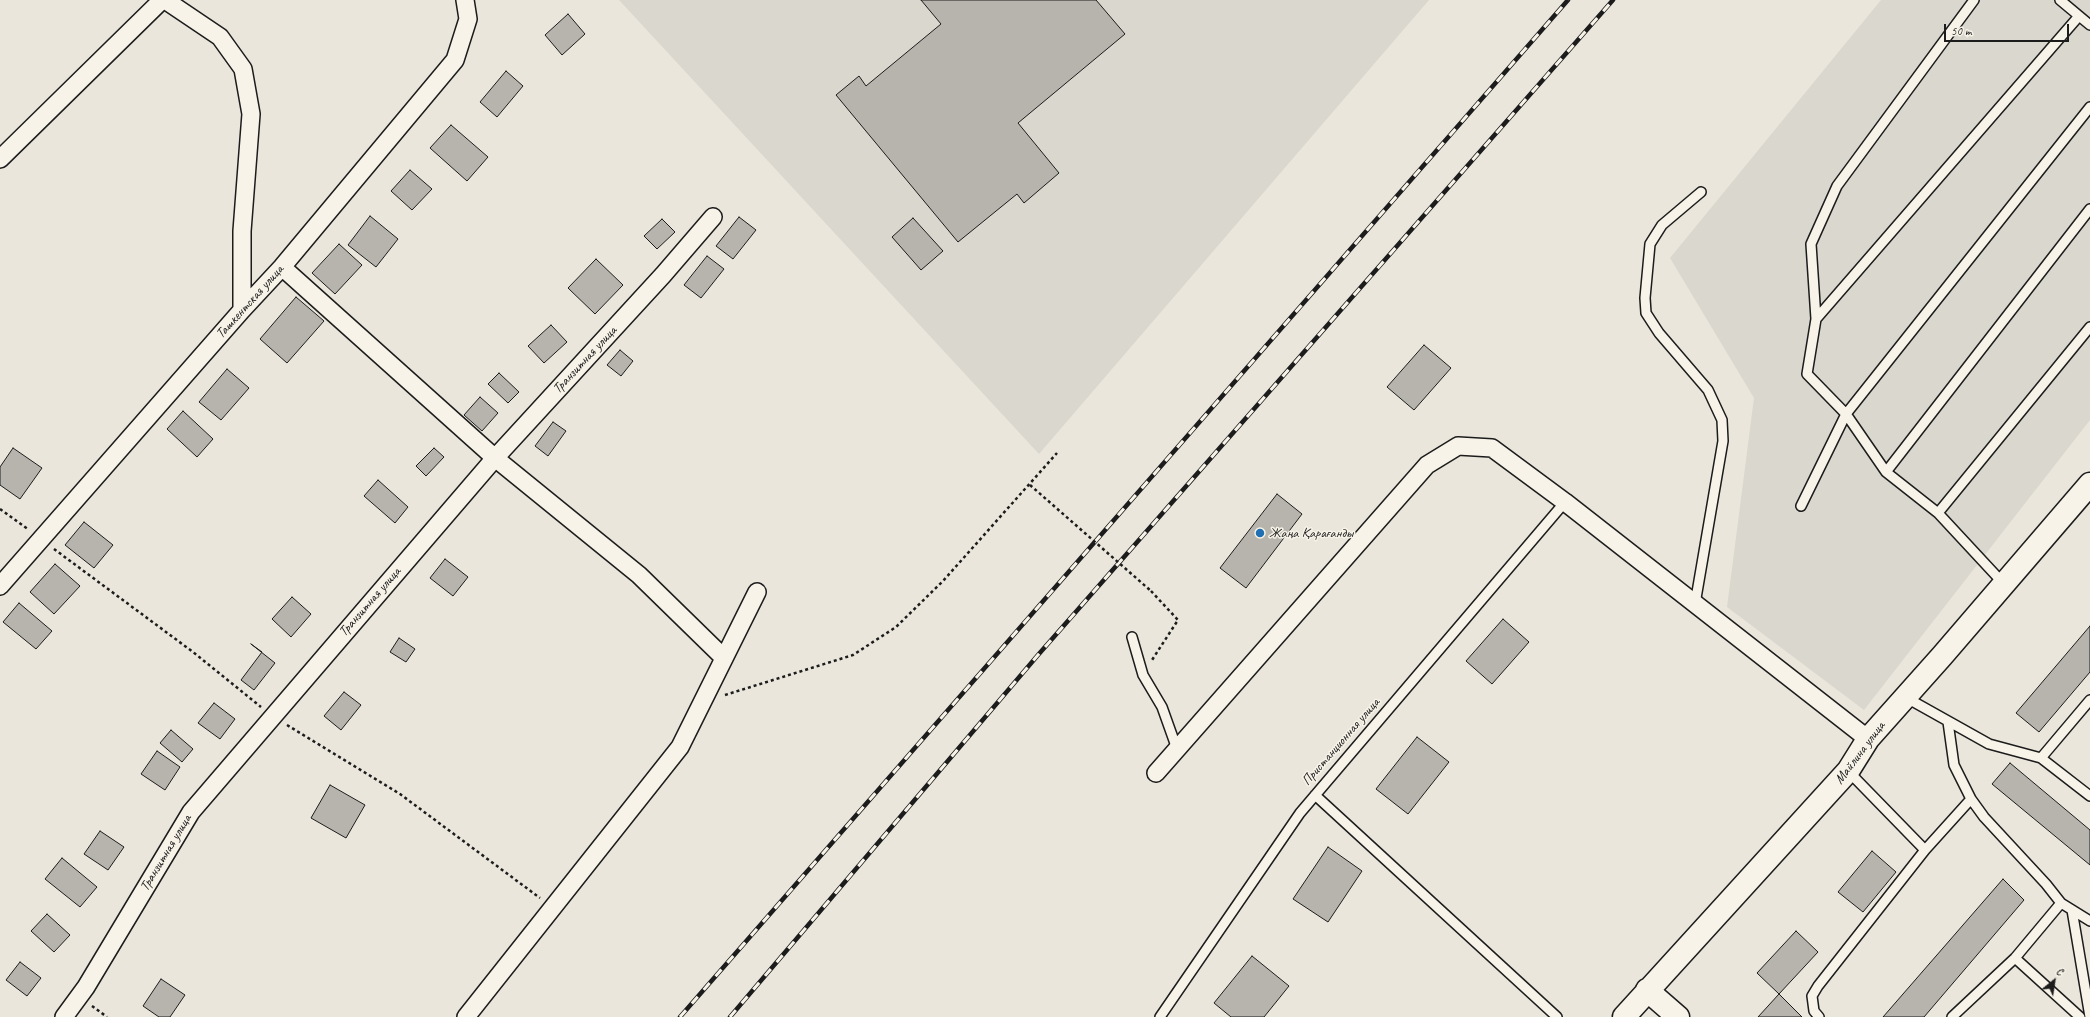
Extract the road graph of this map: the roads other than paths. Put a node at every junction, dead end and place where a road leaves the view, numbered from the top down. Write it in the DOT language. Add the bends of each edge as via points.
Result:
graph roads {
  1 [pos="162,0"];
  2 [pos="165,0"];
  3 [pos="465,0"];
  4 [pos="1974,0"];
  5 [pos="2060,0"];
  6 [pos="2079,16"];
  7 [pos="2090,25"];
  8 [pos="2090,107"];
  9 [pos="0,159"];
  10 [pos="1702,192"];
  11 [pos="2090,209"];
  12 [pos="713,217"];
  13 [pos="282,267"];
  14 [pos="242,310"];
  15 [pos="1816,319"];
  16 [pos="2090,327"];
  17 [pos="1846,414"];
  18 [pos="496,458"];
  19 [pos="1886,472"];
  20 [pos="2090,484"];
  21 [pos="1565,502"];
  22 [pos="1801,506"];
  23 [pos="1938,513"];
  24 [pos="2003,583"];
  25 [pos="0,586"];
  26 [pos="757,592"];
  27 [pos="1695,604"];
  28 [pos="1132,637"];
  29 [pos="724,658"];
  30 [pos="1905,697"];
  31 [pos="2090,700"];
  32 [pos="1948,722"];
  33 [pos="1868,739"];
  34 [pos="1177,749"];
  35 [pos="2040,758"];
  36 [pos="1848,772"];
  37 [pos="1156,774"];
  38 [pos="1315,794"];
  39 [pos="2090,796"];
  40 [pos="1971,799"];
  41 [pos="1925,850"];
  42 [pos="2061,903"];
  43 [pos="2072,910"];
  44 [pos="2090,921"];
  45 [pos="2015,958"];
  46 [pos="1647,990"];
  47 [pos="64,1017"];
  48 [pos="466,1017"];
  49 [pos="1160,1017"];
  50 [pos="1557,1017"];
  51 [pos="1624,1017"];
  52 [pos="1678,1017"];
  53 [pos="1819,1017"];
  54 [pos="1952,1017"];
  55 [pos="2080,1017"];
  56 [pos="2090,1017"];
  1 -- 9 [label="street"];
  2 -- 14 [label="street" via="220,37 243,69 251,114 242,231"];
  3 -- 13 [label="street, Ташкентская улица" via="468,19 455,60"];
  4 -- 15 [label="lane" via="1837,186 1811,244"];
  5 -- 6 [label="lane"];
  6 -- 7 [label="lane"];
  6 -- 15 [label="lane"];
  8 -- 17 [label="lane"];
  10 -- 27 [label="lane" via="1662,225 1650,244 1645,298 1646,313 1659,333 1708,390 1722,420 1723,441"];
  11 -- 19 [label="lane"];
  12 -- 18 [label="street, Транзитная улица"];
  13 -- 14 [label="street, Ташкентская улица"];
  13 -- 18 [label="street"];
  14 -- 25 [label="street, Ташкентская улица"];
  15 -- 17 [label="lane" via="1807,374"];
  16 -- 23 [label="lane"];
  17 -- 19 [label="lane"];
  17 -- 22 [label="lane"];
  18 -- 29 [label="street" via="639,575"];
  18 -- 47 [label="street, Транзитная улица" via="190,812 86,987"];
  19 -- 23 [label="lane"];
  20 -- 24 [label="main road, Майлина улица"];
  21 -- 27 [label="street"];
  21 -- 34 [label="street" via="1492,448 1458,446 1427,465"];
  21 -- 38 [label="lane, Пристанционная улица"];
  23 -- 24 [label="lane"];
  24 -- 30 [label="main road, Майлина улица"];
  26 -- 29 [label="street"];
  27 -- 33 [label="street"];
  28 -- 34 [label="lane" via="1143,675 1162,707"];
  29 -- 48 [label="street" via="680,747"];
  30 -- 32 [label="lane"];
  30 -- 33 [label="main road, Майлина улица"];
  31 -- 35 [label="lane"];
  32 -- 35 [label="lane" via="1989,744"];
  32 -- 40 [label="lane" via="1954,765"];
  33 -- 36 [label="main road, Майлина улица"];
  34 -- 37 [label="street"];
  35 -- 39 [label="lane"];
  36 -- 41 [label="lane"];
  36 -- 46 [label="main road, Майлина улица"];
  38 -- 49 [label="lane, Пристанционная улица"];
  38 -- 50 [label="lane"];
  40 -- 41 [label="lane"];
  40 -- 42 [label="lane"];
  41 -- 53 [label="lane" via="1818,986 1812,996 1814,1011"];
  42 -- 43 [label="lane"];
  42 -- 45 [label="lane"];
  43 -- 44 [label="lane"];
  43 -- 56 [label="lane"];
  45 -- 54 [label="lane"];
  45 -- 55 [label="lane"];
  46 -- 51 [label="main road, Майлина улица"];
  46 -- 52 [label="main road"];
}
